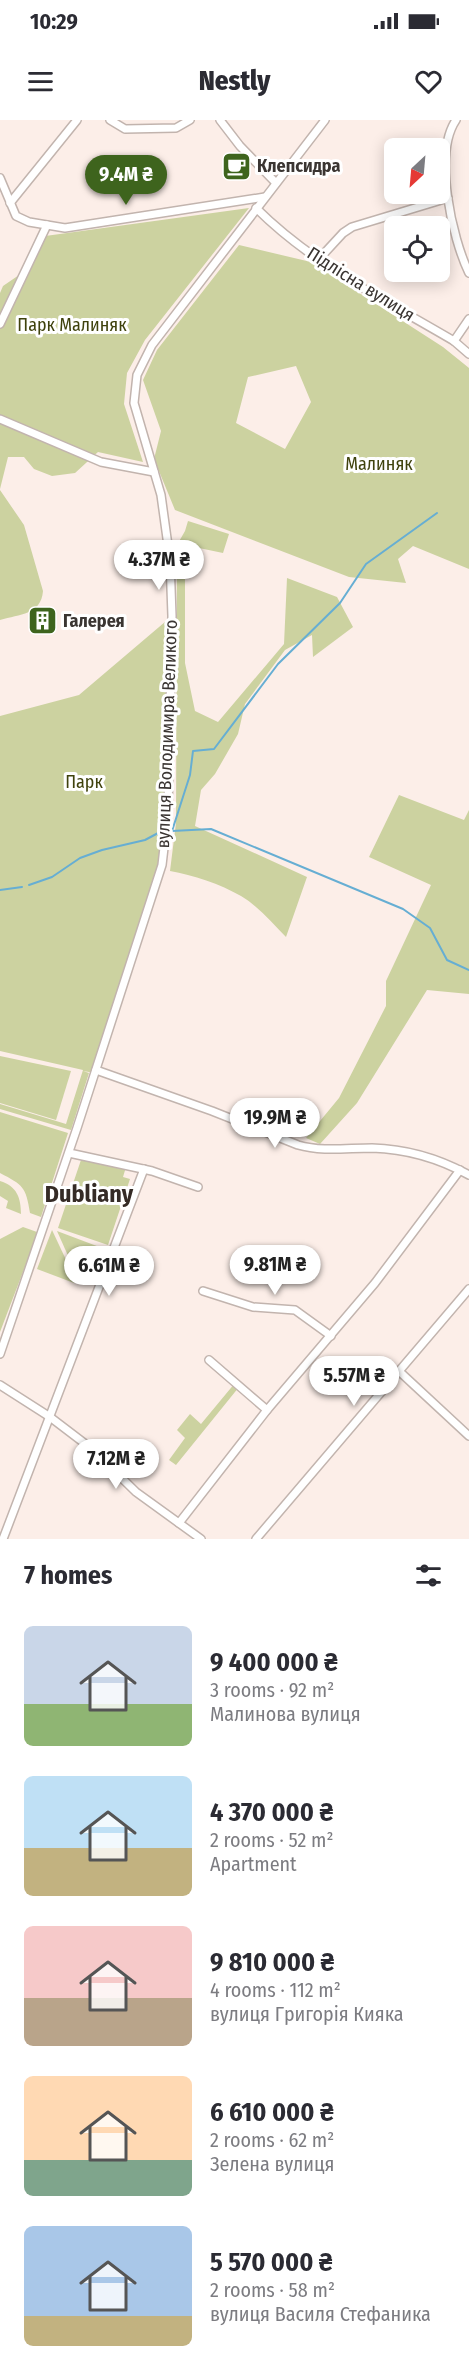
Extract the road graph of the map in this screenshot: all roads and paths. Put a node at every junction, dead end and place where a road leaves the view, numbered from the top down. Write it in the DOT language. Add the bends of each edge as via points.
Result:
graph roads {
  1 [pos="77,120"];
  2 [pos="110,120"];
  3 [pos="189,120"];
  4 [pos="220,120"];
  5 [pos="325,120"];
  6 [pos="456,120"];
  7 [pos="449,138"];
  8 [pos="0,178"];
  9 [pos="276,183"];
  10 [pos="265,197"];
  11 [pos="10,203"];
  12 [pos="428,204"];
  13 [pos="449,204"];
  14 [pos="256,208"];
  15 [pos="47,225"];
  16 [pos="319,259"];
  17 [pos="469,273"];
  18 [pos="469,319"];
  19 [pos="0,324"];
  20 [pos="454,341"];
  21 [pos="469,354"];
  22 [pos="0,418"];
  23 [pos="154,471"];
  24 [pos="96,1070"];
  25 [pos="69,1153"];
  26 [pos="144,1169"];
  27 [pos="460,1170"];
  28 [pos="469,1175"];
  29 [pos="198,1187"];
  30 [pos="469,1289"];
  31 [pos="203,1291"];
  32 [pos="331,1336"];
  33 [pos="0,1354"];
  34 [pos="209,1360"];
  35 [pos="399,1372"];
  36 [pos="0,1385"];
  37 [pos="267,1410"];
  38 [pos="50,1417"];
  39 [pos="469,1436"];
  40 [pos="179,1523"];
  41 [pos="3,1539"];
  42 [pos="201,1539"];
  43 [pos="256,1539"];
  1 -- 11 [label="street"];
  2 -- 3 [label="street" via="125,129 176,128"];
  4 -- 9 [label="street"];
  5 -- 9 [label="street, вулиця Володимира Великого"];
  6 -- 7 [label="street"];
  8 -- 11 [label="street"];
  9 -- 10 [label="street, вулиця Володимира Великого"];
  10 -- 14 [label="street, вулиця Володимира Великого"];
  10 -- 15 [label="street" via="65,228"];
  11 -- 15 [label="street" via="16,216"];
  12 -- 16 [label="street" via="352,227"];
  13 -- 17 [label="street" via="461,257"];
  14 -- 16 [label="street, Підлісна вулиця"];
  14 -- 23 [label="street, вулиця Володимира Великого" via="140,366 134,403"];
  15 -- 19 [label="street"];
  16 -- 20 [label="street, Підлісна вулиця"];
  18 -- 20 [label="street"];
  20 -- 21 [label="street, Підлісна вулиця"];
  22 -- 23 [label="street" via="101,462"];
  23 -- 24 [label="street, вулиця Володимира Великого" via="167,525 172,616 168,813 162,865"];
  24 -- 25 [label="street, вулиця Володимира Великого"];
  24 -- 27 [label="street" via="298,1145 313,1149 406,1151 431,1156"];
  25 -- 26 [label="street"];
  25 -- 33 [label="street, вулиця Володимира Великого"];
  26 -- 29 [label="street"];
  26 -- 38 [label="street"];
  27 -- 28 [label="street"];
  27 -- 32 [label="street"];
  30 -- 35 [label="street"];
  31 -- 32 [label="street" via="253,1307 295,1310"];
  32 -- 37 [label="street"];
  34 -- 37 [label="street"];
  35 -- 39 [label="street"];
  35 -- 43 [label="street"];
  36 -- 38 [label="street"];
  37 -- 40 [label="street"];
  38 -- 40 [label="street" via="92,1449 136,1492"];
  38 -- 41 [label="street"];
  40 -- 42 [label="street"];
}
